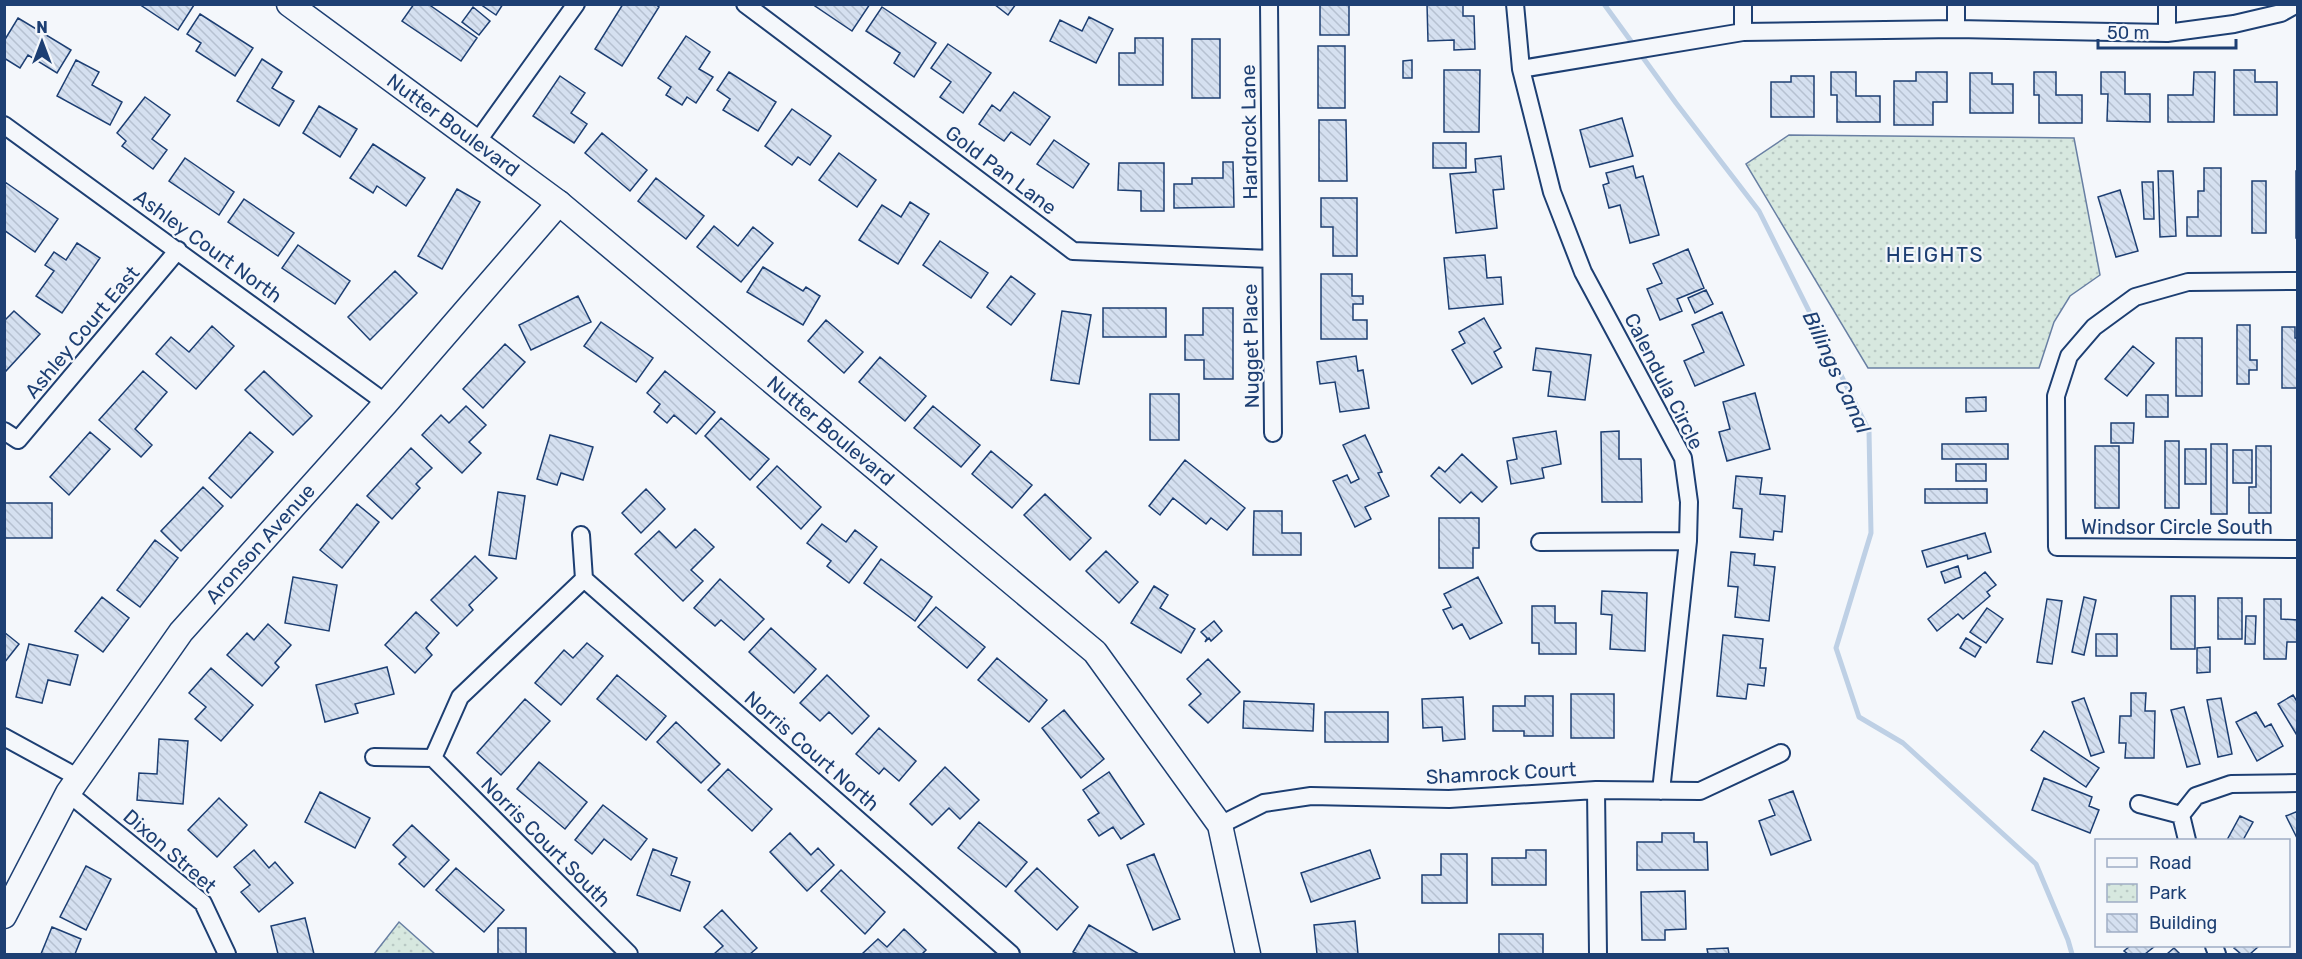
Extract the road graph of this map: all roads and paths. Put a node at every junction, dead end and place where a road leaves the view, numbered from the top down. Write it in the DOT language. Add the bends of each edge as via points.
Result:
graph roads {
  1 [pos="289,4"];
  2 [pos="576,4"];
  3 [pos="745,4"];
  4 [pos="1269,4"];
  5 [pos="1515,4"];
  6 [pos="1743,4"];
  7 [pos="1956,4"];
  8 [pos="2167,4"];
  9 [pos="2297,4"];
  10 [pos="1956,29"];
  11 [pos="1743,32"];
  12 [pos="2167,33"];
  13 [pos="1521,69"];
  14 [pos="4,125"];
  15 [pos="477,142"];
  16 [pos="559,203"];
  17 [pos="178,250"];
  18 [pos="1271,259"];
  19 [pos="2298,281"];
  20 [pos="386,403"];
  21 [pos="1273,433"];
  22 [pos="11,436"];
  23 [pos="581,535"];
  24 [pos="1688,541"];
  25 [pos="1540,542"];
  26 [pos="2298,549"];
  27 [pos="584,579"];
  28 [pos="4,737"];
  29 [pos="1781,753"];
  30 [pos="374,757"];
  31 [pos="434,758"];
  32 [pos="2298,783"];
  33 [pos="73,786"];
  34 [pos="1596,790"];
  35 [pos="1661,791"];
  36 [pos="2139,804"];
  37 [pos="2181,815"];
  38 [pos="1220,825"];
  39 [pos="2187,839"];
  40 [pos="4,916"];
  41 [pos="1001,951"];
  42 [pos="227,954"];
  43 [pos="629,954"];
  44 [pos="1248,954"];
  45 [pos="1598,954"];
  1 -- 15 [label="street, Nutter Boulevard"];
  2 -- 15 [label="street"];
  3 -- 18 [label="street, Gold Pan Lane" via="1073,251"];
  4 -- 18 [label="street, Hardrock Lane"];
  5 -- 13 [label="street, Calendula Circle"];
  6 -- 11 [label="street"];
  7 -- 10 [label="street"];
  8 -- 12 [label="street"];
  9 -- 12 [label="street" via="2280,13 2234,24"];
  10 -- 11 [label="street"];
  10 -- 12 [label="street"];
  11 -- 13 [label="street"];
  13 -- 24 [label="street, Calendula Circle" via="1552,192 1583,272 1683,458 1689,502"];
  14 -- 17 [label="street, Ashley Court North"];
  15 -- 16 [label="street, Nutter Boulevard"];
  16 -- 20 [label="street, Aronson Avenue"];
  16 -- 38 [label="street, Nutter Boulevard" via="1095,652"];
  17 -- 20 [label="street, Ashley Court North"];
  17 -- 22 [label="street, Ashley Court East"];
  18 -- 21 [label="street, Nugget Place"];
  19 -- 26 [label="street, Windsor Circle South" via="2188,282 2135,297 2094,327 2069,356 2056,396 2057,548"];
  20 -- 33 [label="street, Aronson Avenue" via="181,632"];
  23 -- 27 [label="street"];
  24 -- 25 [label="street"];
  24 -- 35 [label="street, Calendula Circle"];
  27 -- 31 [label="street" via="460,697"];
  27 -- 41 [label="street, Norris Court North"];
  28 -- 33 [label="street, Dixon Street"];
  29 -- 35 [label="street, Shamrock Court" via="1700,791"];
  30 -- 31 [label="street"];
  31 -- 43 [label="street, Norris Court South"];
  32 -- 37 [label="street" via="2231,784 2196,796"];
  33 -- 40 [label="street, Aronson Avenue"];
  33 -- 42 [label="street, Dixon Street" via="203,903"];
  34 -- 35 [label="street, Shamrock Court"];
  34 -- 38 [label="street, Shamrock Court" via="1449,799 1311,796 1264,803"];
  34 -- 45 [label="street"];
  36 -- 37 [label="street"];
  37 -- 39 [label="street"];
  38 -- 44 [label="street, Nutter Boulevard"];
}
